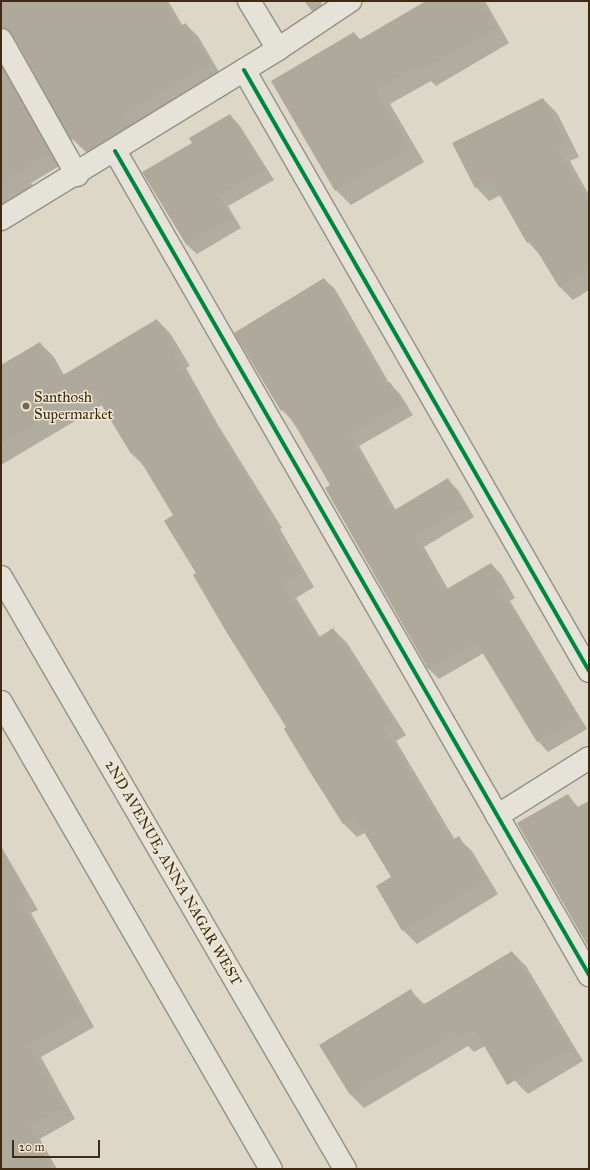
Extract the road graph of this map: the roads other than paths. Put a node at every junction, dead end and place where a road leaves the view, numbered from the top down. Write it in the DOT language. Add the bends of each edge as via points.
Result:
graph roads {
  1 [pos="249,1"];
  2 [pos="350,1"];
  3 [pos="1,40"];
  4 [pos="278,49"];
  5 [pos="244,70"];
  6 [pos="116,151"];
  7 [pos="77,175"];
  8 [pos="1,219"];
  9 [pos="1,577"];
  10 [pos="589,671"];
  11 [pos="1,702"];
  12 [pos="589,758"];
  13 [pos="497,816"];
  14 [pos="589,975"];
  15 [pos="271,1169"];
  16 [pos="345,1169"];
  1 -- 4 [label="street"];
  2 -- 4 [label="street"];
  3 -- 7 [label="street"];
  4 -- 5 [label="street"];
  5 -- 6 [label="street"];
  5 -- 10 [label="street"];
  6 -- 7 [label="street"];
  6 -- 13 [label="street"];
  7 -- 8 [label="street"];
  9 -- 16 [label="street, 2ND AVENUE, ANNA NAGAR WEST"];
  11 -- 15 [label="street"];
  12 -- 13 [label="street"];
  13 -- 14 [label="street"];
}
